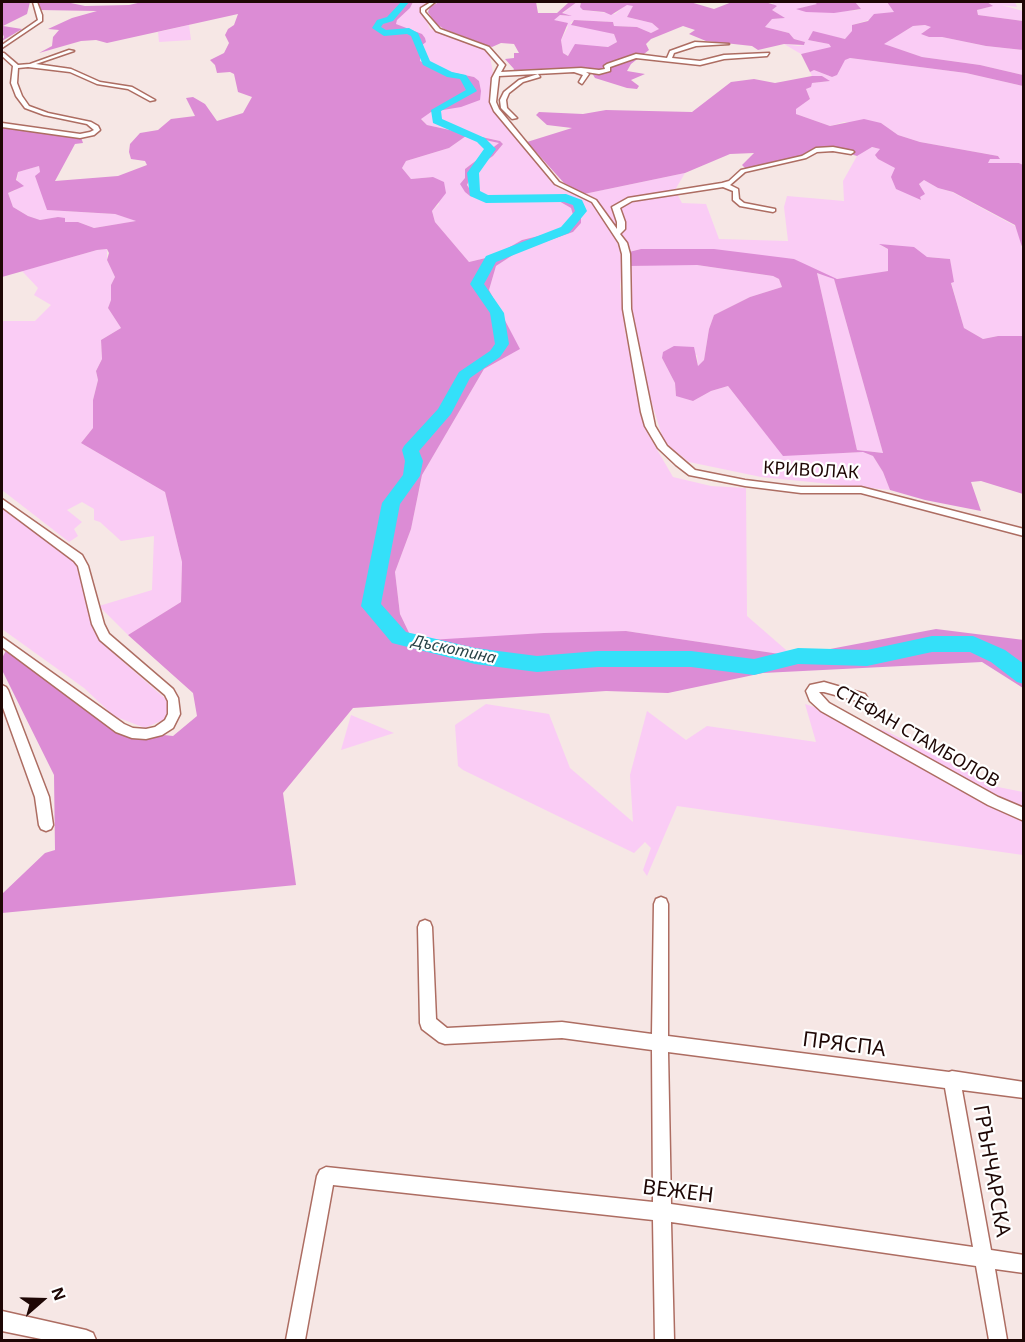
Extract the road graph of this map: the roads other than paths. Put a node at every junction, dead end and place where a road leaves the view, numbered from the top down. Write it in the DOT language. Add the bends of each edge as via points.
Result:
graph roads {
  1 [pos="35,2"];
  2 [pos="433,2"];
  3 [pos="726,44"];
  4 [pos="2,47"];
  5 [pos="71,51"];
  6 [pos="2,54"];
  7 [pos="767,54"];
  8 [pos="670,59"];
  9 [pos="28,65"];
  10 [pos="16,67"];
  11 [pos="568,71"];
  12 [pos="497,74"];
  13 [pos="582,82"];
  14 [pos="152,100"];
  15 [pos="2,125"];
  16 [pos="522,139"];
  17 [pos="851,152"];
  18 [pos="724,185"];
  19 [pos="773,210"];
  20 [pos="617,233"];
  21 [pos="2,502"];
  22 [pos="1023,533"];
  23 [pos="2,641"];
  24 [pos="2,690"];
  25 [pos="861,696"];
  26 [pos="1023,814"];
  27 [pos="46,825"];
  28 [pos="661,904"];
  29 [pos="425,927"];
  30 [pos="660,1042"];
  31 [pos="952,1080"];
  32 [pos="1023,1090"];
  33 [pos="662,1212"];
  34 [pos="984,1258"];
  35 [pos="1023,1263"];
  36 [pos="2,1321"];
  37 [pos="86,1341"];
  38 [pos="295,1341"];
  39 [pos="664,1341"];
  40 [pos="998,1341"];
  1 -- 4 [label="street" via="40,21"];
  2 -- 12 [label="street" via="423,9 434,26 448,36 487,48 502,65"];
  3 -- 8 [label="street" via="695,44 672,52"];
  5 -- 9 [label="street"];
  6 -- 10 [label="street"];
  7 -- 8 [label="street" via="700,63"];
  8 -- 11 [label="street" via="636,56 599,72"];
  9 -- 10 [label="street"];
  9 -- 14 [label="street" via="71,71 102,84 130,88"];
  10 -- 15 [label="street" via="14,82 27,106 89,123 97,130 80,135"];
  11 -- 12 [label="street"];
  11 -- 13 [label="street" via="586,74"];
  11 -- 16 [label="street" via="525,79 507,92 504,108 524,129"];
  12 -- 16 [label="street" via="494,106"];
  16 -- 20 [label="street" via="557,183 594,201"];
  17 -- 18 [label="street" via="816,150 804,157 743,171"];
  18 -- 19 [label="street" via="736,190 736,200 742,205"];
  18 -- 20 [label="street" via="641,196 620,203 616,207 621,229"];
  20 -- 22 [label="street, КРИВОЛАК" via="626,254 627,309 650,426 663,448 692,473 801,490 861,490"];
  21 -- 23 [label="street" via="78,558 104,637 169,692 174,714 169,724 158,731 132,733 120,728"];
  24 -- 27 [label="street" via="42,796"];
  25 -- 26 [label="street, СТЕФАН СТАМБОЛОВ" via="824,687 812,691 825,707"];
  28 -- 30 [label="street"];
  29 -- 30 [label="street, ПРЯСПА" via="428,1023 445,1036 562,1030"];
  30 -- 31 [label="street, ПРЯСПА"];
  30 -- 33 [label="street"];
  31 -- 32 [label="street, ПРЯСПА"];
  31 -- 34 [label="street, ГРЪНЧАРСКА"];
  33 -- 34 [label="street, ВЕЖЕН"];
  33 -- 38 [label="street, ВЕЖЕН" via="326,1176"];
  33 -- 39 [label="street"];
  34 -- 35 [label="street, ВЕЖЕН"];
  34 -- 40 [label="street, ГРЪНЧАРСКА"];
  36 -- 37 [label="street"];
}
